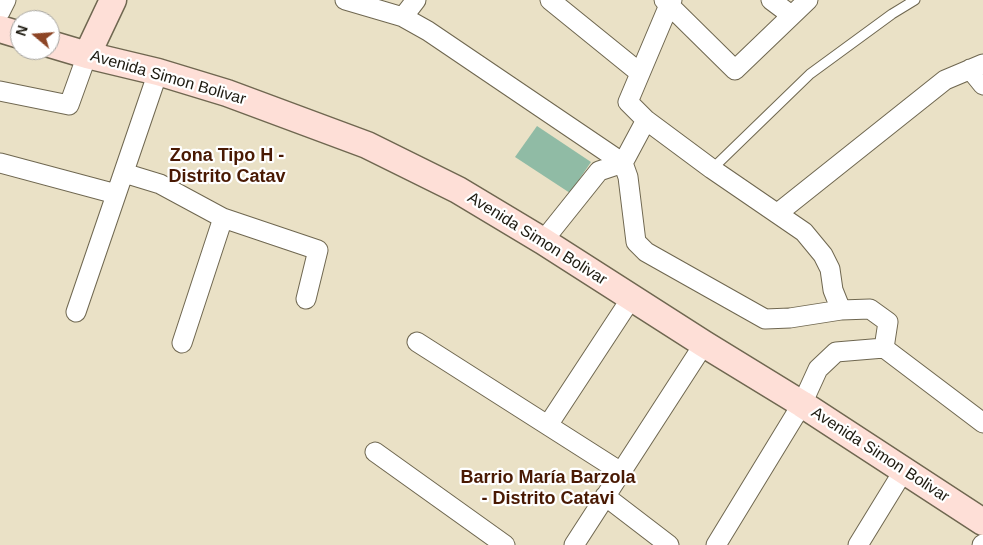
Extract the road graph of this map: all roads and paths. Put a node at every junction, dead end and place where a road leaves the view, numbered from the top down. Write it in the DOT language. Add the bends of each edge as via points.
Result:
graph roads {
  1 [pos="6,0"];
  2 [pos="113,0"];
  3 [pos="345,0"];
  4 [pos="416,0"];
  5 [pos="550,0"];
  6 [pos="771,0"];
  7 [pos="808,0"];
  8 [pos="915,0"];
  9 [pos="668,2"];
  10 [pos="0,12"];
  11 [pos="791,15"];
  12 [pos="403,18"];
  13 [pos="60,47"];
  14 [pos="87,55"];
  15 [pos="977,66"];
  16 [pos="158,72"];
  17 [pos="640,73"];
  18 [pos="983,85"];
  19 [pos="0,91"];
  20 [pos="646,120"];
  21 [pos="0,163"];
  22 [pos="623,163"];
  23 [pos="712,168"];
  24 [pos="124,173"];
  25 [pos="116,194"];
  26 [pos="778,213"];
  27 [pos="223,218"];
  28 [pos="542,240"];
  29 [pos="632,297"];
  30 [pos="306,299"];
  31 [pos="841,310"];
  32 [pos="76,312"];
  33 [pos="417,342"];
  34 [pos="182,343"];
  35 [pos="704,344"];
  36 [pos="884,348"];
  37 [pos="802,404"];
  38 [pos="983,423"];
  39 [pos="548,425"];
  40 [pos="375,452"];
  41 [pos="904,470"];
  42 [pos="621,472"];
  43 [pos="605,496"];
  44 [pos="983,522"];
  45 [pos="723,542"];
  46 [pos="505,545"];
  47 [pos="574,545"];
  48 [pos="669,545"];
  49 [pos="858,545"];
  1 -- 10 [label="street"];
  2 -- 14 [label="main road"];
  3 -- 12 [label="street"];
  4 -- 12 [label="street"];
  5 -- 17 [label="street"];
  6 -- 11 [label="street"];
  7 -- 11 [label="street"];
  8 -- 23 [label="lane" via="810,74"];
  9 -- 11 [label="street" via="735,70"];
  9 -- 17 [label="street"];
  12 -- 22 [label="street" via="428,31"];
  13 -- 14 [label="main road, Avenida Simon Bolivar"];
  14 -- 16 [label="main road, Avenida Simon Bolivar"];
  14 -- 19 [label="street" via="69,105"];
  15 -- 18 [label="street"];
  15 -- 26 [label="street" via="946,80"];
  16 -- 24 [label="street"];
  16 -- 28 [label="main road, Avenida Simon Bolivar" via="227,93 367,145 458,190"];
  17 -- 20 [label="street" via="628,102"];
  20 -- 22 [label="street"];
  20 -- 23 [label="street"];
  21 -- 25 [label="street"];
  22 -- 28 [label="street" via="599,171"];
  22 -- 31 [label="street" via="628,177 636,242 646,252 765,319"];
  23 -- 26 [label="street"];
  24 -- 25 [label="street"];
  24 -- 27 [label="street" via="160,184"];
  25 -- 32 [label="street"];
  26 -- 31 [label="street" via="804,232 822,254 830,269"];
  27 -- 30 [label="street" via="318,250"];
  27 -- 34 [label="street"];
  28 -- 29 [label="main road, Avenida Simon Bolivar"];
  29 -- 35 [label="main road, Avenida Simon Bolivar"];
  29 -- 39 [label="street"];
  31 -- 36 [label="street" via="870,309 888,322"];
  33 -- 39 [label="street"];
  35 -- 37 [label="main road, Avenida Simon Bolivar"];
  35 -- 42 [label="street"];
  36 -- 37 [label="street" via="836,352 818,369"];
  36 -- 38 [label="street"];
  37 -- 41 [label="main road, Avenida Simon Bolivar"];
  37 -- 45 [label="street"];
  39 -- 42 [label="street"];
  40 -- 46 [label="street"];
  41 -- 44 [label="main road, Avenida Simon Bolivar"];
  41 -- 49 [label="street"];
  42 -- 43 [label="street"];
  43 -- 47 [label="street"];
  43 -- 48 [label="street"];
}
